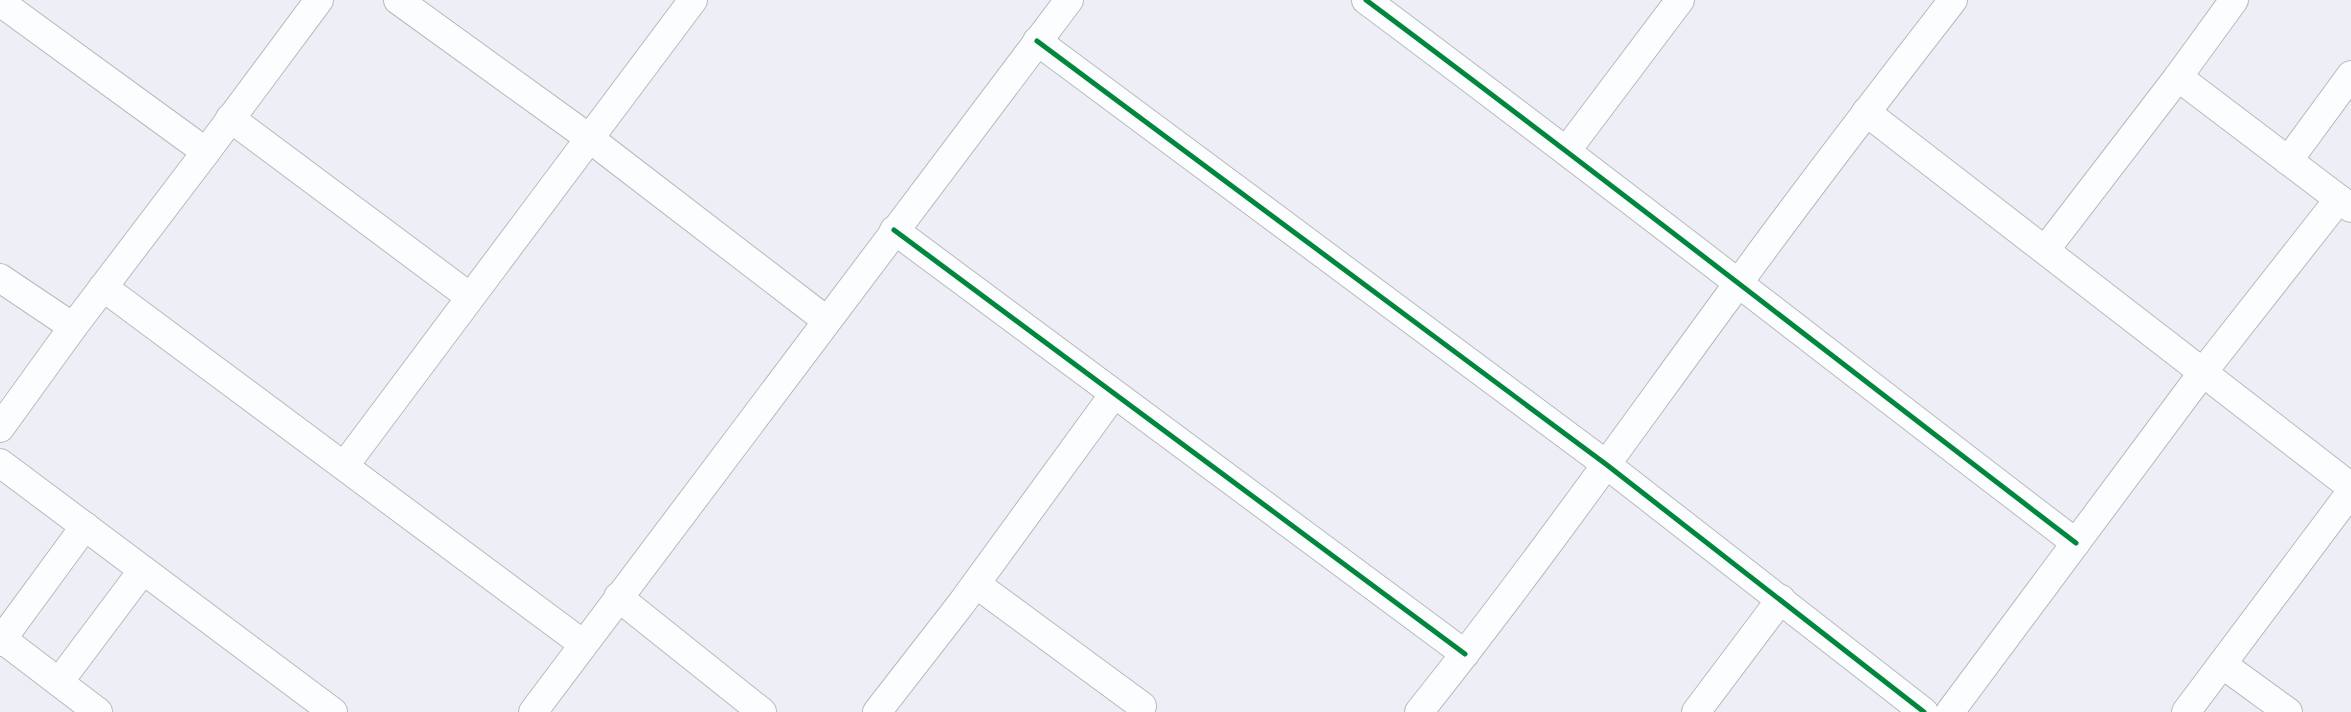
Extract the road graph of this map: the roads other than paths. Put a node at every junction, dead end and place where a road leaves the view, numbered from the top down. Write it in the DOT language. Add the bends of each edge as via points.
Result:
graph roads {
  1 [pos="319,0"];
  2 [pos="398,0"];
  3 [pos="693,0"];
  4 [pos="1069,0"];
  5 [pos="1366,0"];
  6 [pos="1680,0"];
  7 [pos="1953,0"];
  8 [pos="2234,0"];
  9 [pos="0,2"];
  10 [pos="1037,41"];
  11 [pos="2351,75"];
  12 [pos="2178,77"];
  13 [pos="1866,112"];
  14 [pos="230,118"];
  15 [pos="589,138"];
  16 [pos="1567,150"];
  17 [pos="206,152"];
  18 [pos="2288,160"];
  19 [pos="2345,204"];
  20 [pos="894,230"];
  21 [pos="2046,249"];
  22 [pos="0,278"];
  23 [pos="1737,284"];
  24 [pos="103,286"];
  25 [pos="470,297"];
  26 [pos="826,320"];
  27 [pos="73,327"];
  28 [pos="2202,372"];
  29 [pos="1114,394"];
  30 [pos="0,428"];
  31 [pos="0,463"];
  32 [pos="345,465"];
  33 [pos="1607,465"];
  34 [pos="2351,487"];
  35 [pos="2351,492"];
  36 [pos="84,526"];
  37 [pos="2076,542"];
  38 [pos="143,570"];
  39 [pos="976,584"];
  40 [pos="618,597"];
  41 [pos="1781,599"];
  42 [pos="1,640"];
  43 [pos="582,644"];
  44 [pos="1466,654"];
  45 [pos="2222,664"];
  46 [pos="59,682"];
  47 [pos="1144,710"];
  48 [pos="98,712"];
  49 [pos="333,712"];
  50 [pos="532,712"];
  51 [pos="762,712"];
  52 [pos="877,712"];
  53 [pos="1419,712"];
  54 [pos="1696,712"];
  55 [pos="1924,712"];
  56 [pos="1950,712"];
  57 [pos="2186,712"];
  58 [pos="2288,712"];
  1 -- 14 [label="street"];
  2 -- 15 [label="street"];
  3 -- 15 [label="street"];
  4 -- 10 [label="street"];
  5 -- 16 [label="street"];
  6 -- 16 [label="street"];
  7 -- 13 [label="street"];
  8 -- 12 [label="street"];
  9 -- 17 [label="street"];
  10 -- 20 [label="street"];
  10 -- 33 [label="street"];
  11 -- 18 [label="street"];
  12 -- 18 [label="street"];
  12 -- 21 [label="street"];
  13 -- 21 [label="street"];
  13 -- 23 [label="street"];
  14 -- 17 [label="street"];
  14 -- 25 [label="street"];
  15 -- 25 [label="street"];
  15 -- 26 [label="street"];
  16 -- 23 [label="street"];
  17 -- 24 [label="street"];
  18 -- 19 [label="street"];
  19 -- 28 [label="street"];
  20 -- 26 [label="street"];
  20 -- 29 [label="street"];
  21 -- 28 [label="street"];
  22 -- 27 [label="street"];
  23 -- 33 [label="street"];
  23 -- 37 [label="street"];
  24 -- 27 [label="street"];
  24 -- 32 [label="street"];
  25 -- 32 [label="street"];
  26 -- 40 [label="street"];
  27 -- 30 [label="street"];
  28 -- 34 [label="street"];
  28 -- 37 [label="street"];
  29 -- 39 [label="street"];
  29 -- 44 [label="street"];
  31 -- 36 [label="street"];
  32 -- 43 [label="street"];
  33 -- 41 [label="street"];
  33 -- 44 [label="street"];
  35 -- 45 [label="street"];
  36 -- 38 [label="street"];
  36 -- 42 [label="street"];
  37 -- 56 [label="street"];
  38 -- 46 [label="street"];
  38 -- 49 [label="street"];
  39 -- 47 [label="street"];
  39 -- 52 [label="street"];
  40 -- 43 [label="street"];
  40 -- 51 [label="street"];
  41 -- 54 [label="street"];
  41 -- 55 [label="street"];
  42 -- 46 [label="street"];
  43 -- 50 [label="street"];
  44 -- 53 [label="street"];
  45 -- 57 [label="street"];
  45 -- 58 [label="street"];
  46 -- 48 [label="street"];
}
